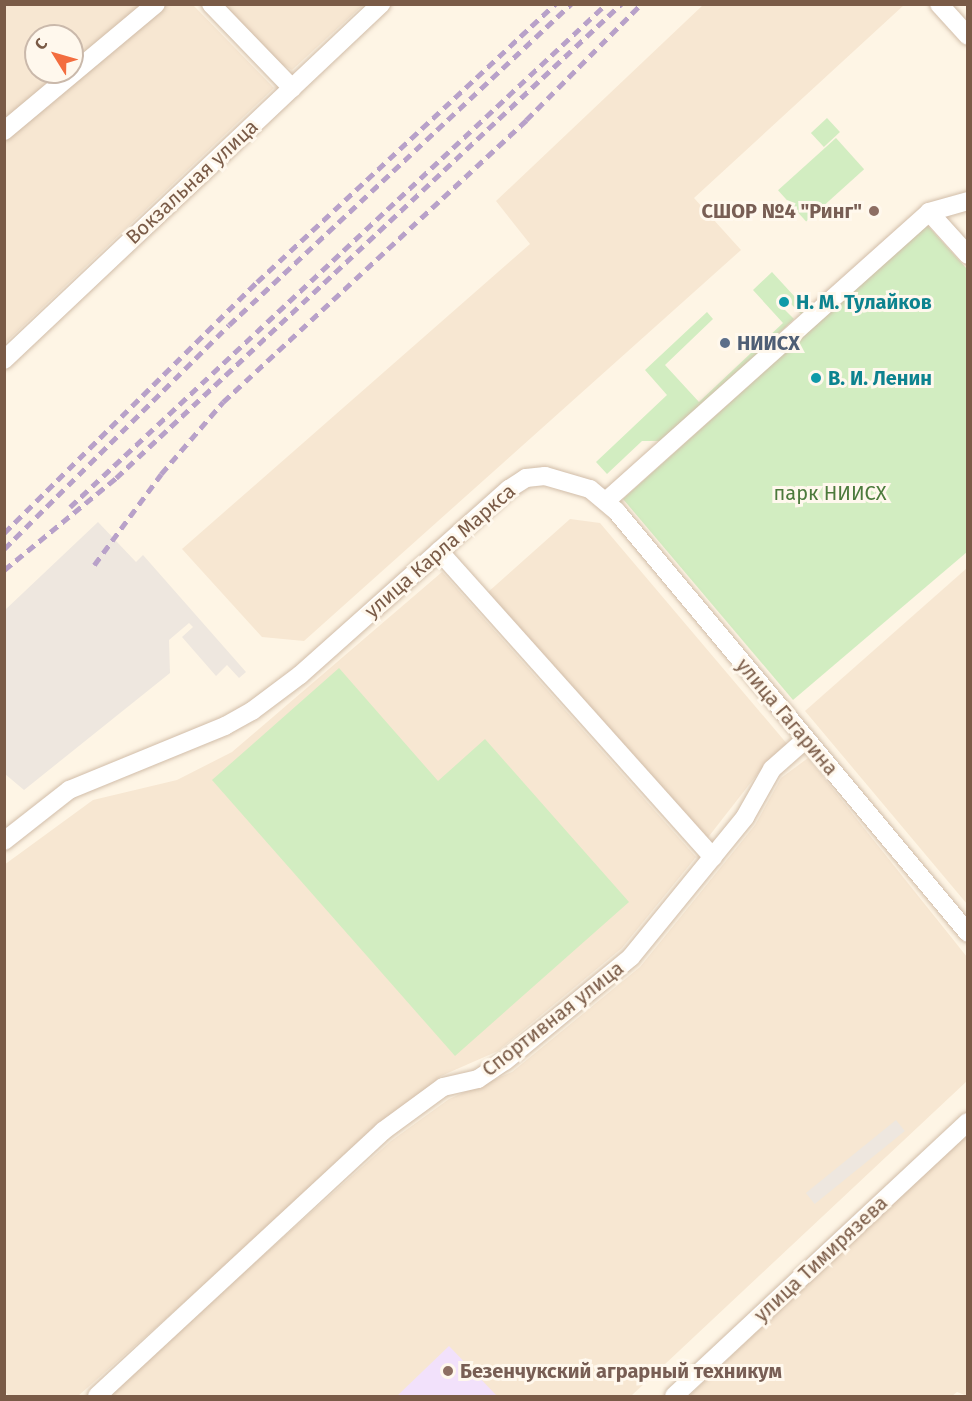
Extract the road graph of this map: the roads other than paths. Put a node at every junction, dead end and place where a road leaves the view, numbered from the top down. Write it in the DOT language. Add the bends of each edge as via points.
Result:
graph roads {
  1 [pos="156,4"];
  2 [pos="211,4"];
  3 [pos="381,4"];
  4 [pos="939,4"];
  5 [pos="968,36"];
  6 [pos="292,88"];
  7 [pos="4,131"];
  8 [pos="968,201"];
  9 [pos="929,212"];
  10 [pos="968,255"];
  11 [pos="4,360"];
  12 [pos="606,501"];
  13 [pos="440,551"];
  14 [pos="806,739"];
  15 [pos="4,841"];
  16 [pos="712,857"];
  17 [pos="968,933"];
  18 [pos="968,1122"];
  19 [pos="97,1396"];
  20 [pos="674,1396"];
  1 -- 7 [label="street"];
  2 -- 6 [label="street"];
  3 -- 6 [label="street, Вокзальная улица"];
  4 -- 5 [label="street"];
  6 -- 11 [label="street, Вокзальная улица"];
  8 -- 9 [label="street"];
  9 -- 10 [label="street"];
  9 -- 12 [label="street"];
  12 -- 13 [label="street, улица Карла Маркса" via="570,481 545,476 526,478"];
  12 -- 14 [label="street, улица Гагарина"];
  13 -- 15 [label="street, улица Карла Маркса" via="300,675 252,711 225,726 69,790"];
  13 -- 16 [label="street"];
  14 -- 16 [label="street, Спортивная улица" via="772,769 745,817"];
  14 -- 17 [label="street, улица Гагарина"];
  16 -- 19 [label="street, Спортивная улица" via="631,957 505,1061 478,1079 443,1087 383,1131"];
  18 -- 20 [label="street, улица Тимирязева"];
}
